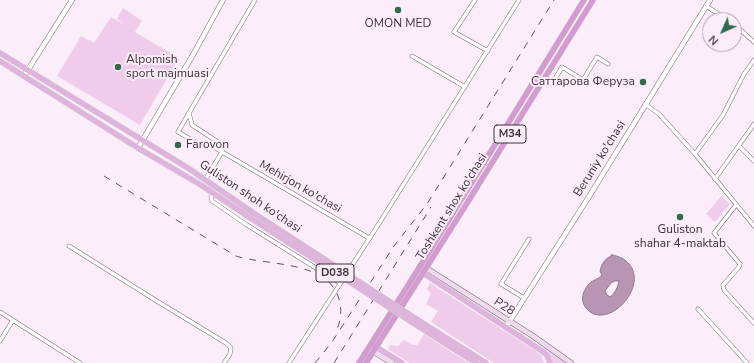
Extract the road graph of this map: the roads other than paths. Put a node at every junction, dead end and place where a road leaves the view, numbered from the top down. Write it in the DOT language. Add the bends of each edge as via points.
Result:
graph roads {
  1 [pos="72,0"];
  2 [pos="223,0"];
  3 [pos="255,0"];
  4 [pos="474,0"];
  5 [pos="519,0"];
  6 [pos="584,0"];
  7 [pos="593,0"];
  8 [pos="710,0"];
  9 [pos="706,6"];
  10 [pos="715,12"];
  11 [pos="742,31"];
  12 [pos="754,42"];
  13 [pos="488,51"];
  14 [pos="0,52"];
  15 [pos="412,56"];
  16 [pos="754,60"];
  17 [pos="0,61"];
  18 [pos="608,64"];
  19 [pos="28,70"];
  20 [pos="24,76"];
  21 [pos="544,80"];
  22 [pos="465,87"];
  23 [pos="645,104"];
  24 [pos="189,113"];
  25 [pos="754,124"];
  26 [pos="142,141"];
  27 [pos="739,146"];
  28 [pos="138,148"];
  29 [pos="222,152"];
  30 [pos="695,154"];
  31 [pos="754,161"];
  32 [pos="715,179"];
  33 [pos="205,180"];
  34 [pos="469,188"];
  35 [pos="474,191"];
  36 [pos="216,195"];
  37 [pos="736,205"];
  38 [pos="254,216"];
  39 [pos="754,226"];
  40 [pos="369,238"];
  41 [pos="529,239"];
  42 [pos="69,246"];
  43 [pos="424,271"];
  44 [pos="340,283"];
  45 [pos="524,298"];
  46 [pos="698,309"];
  47 [pos="0,312"];
  48 [pos="13,320"];
  49 [pos="754,323"];
  50 [pos="420,324"];
  51 [pos="507,324"];
  52 [pos="0,341"];
  53 [pos="372,347"];
  54 [pos="80,363"];
  55 [pos="224,363"];
  56 [pos="289,363"];
  57 [pos="359,363"];
  58 [pos="366,363"];
  59 [pos="392,363"];
  60 [pos="402,363"];
  61 [pos="476,363"];
  62 [pos="486,363"];
  63 [pos="550,363"];
  64 [pos="571,363"];
  65 [pos="747,363"];
  1 -- 19 [label="street"];
  2 -- 26 [label="street"];
  3 -- 24 [label="street"];
  4 -- 13 [label="street" via="454,32"];
  5 -- 13 [label="street"];
  6 -- 34 [label="highway, Toshkent shox ko'chasi / M34"];
  7 -- 21 [label="highway, Toshkent shox ko'chasi / M34"];
  8 -- 9 [label="street, Beruniy ko'chasi"];
  9 -- 10 [label="street"];
  9 -- 23 [label="street, Beruniy ko'chasi"];
  11 -- 12 [label="street"];
  13 -- 22 [label="street"];
  14 -- 19 [label="main road, Guliston shoh ko'chasi / D038"];
  15 -- 22 [label="street"];
  16 -- 30 [label="street" via="723,116"];
  17 -- 20 [label="main road, Guliston shoh ko'chasi / D038"];
  18 -- 21 [label="street" via="597,57 583,80 562,67 552,84"];
  19 -- 20 [label="street"];
  19 -- 26 [label="main road, Guliston shoh ko'chasi / D038"];
  20 -- 28 [label="main road, Guliston shoh ko'chasi / D038"];
  21 -- 35 [label="highway, Toshkent shox ko'chasi / M34"];
  22 -- 40 [label="street"];
  23 -- 30 [label="street" via="659,114"];
  23 -- 45 [label="street, Beruniy ko'chasi"];
  24 -- 29 [label="street" via="192,125 224,146"];
  24 -- 29 [label="street, Mehirjon ko'chasi" via="178,132 199,144 212,146"];
  25 -- 27 [label="street"];
  26 -- 28 [label="street"];
  26 -- 33 [label="main road, Guliston shoh ko'chasi / D038"];
  27 -- 31 [label="street"];
  27 -- 32 [label="street"];
  28 -- 36 [label="main road, Guliston shoh ko'chasi / D038"];
  29 -- 33 [label="street"];
  29 -- 40 [label="street, Mehirjon ko'chasi"];
  30 -- 32 [label="street"];
  32 -- 37 [label="street"];
  33 -- 38 [label="main road, Guliston shoh ko'chasi / D038"];
  34 -- 35 [label="highway"];
  34 -- 53 [label="highway, Toshkent shox ko'chasi / M34"];
  35 -- 43 [label="highway, Toshkent shox ko'chasi / M34"];
  36 -- 38 [label="main road, Guliston shoh ko'chasi / D038"];
  36 -- 44 [label="street" via="211,199 247,225"];
  37 -- 39 [label="street"];
  37 -- 49 [label="street" via="714,236 740,264 723,285 724,290"];
  38 -- 50 [label="main road, Guliston shoh ko'chasi / D038, bridge"];
  40 -- 44 [label="street"];
  41 -- 45 [label="street" via="501,284"];
  42 -- 55 [label="street" via="226,343 231,348"];
  43 -- 51 [label="main road"];
  43 -- 53 [label="highway, Toshkent shox ko'chasi / M34"];
  44 -- 56 [label="street"];
  45 -- 51 [label="street, Beruniy ko'chasi"];
  46 -- 65 [label="street"];
  47 -- 48 [label="street"];
  48 -- 52 [label="street"];
  48 -- 54 [label="street"];
  50 -- 61 [label="main road, Guliston shoh ko'chasi / D038"];
  50 -- 62 [label="main road, Guliston shoh ko'chasi / D038"];
  51 -- 63 [label="main road" via="542,351"];
  51 -- 64 [label="main road, Р28" via="533,336"];
  53 -- 57 [label="highway, Toshkent shox ko'chasi / M34"];
  53 -- 58 [label="highway, Toshkent shox ko'chasi / M34"];
  53 -- 59 [label="main road"];
  53 -- 60 [label="main road"];
}
